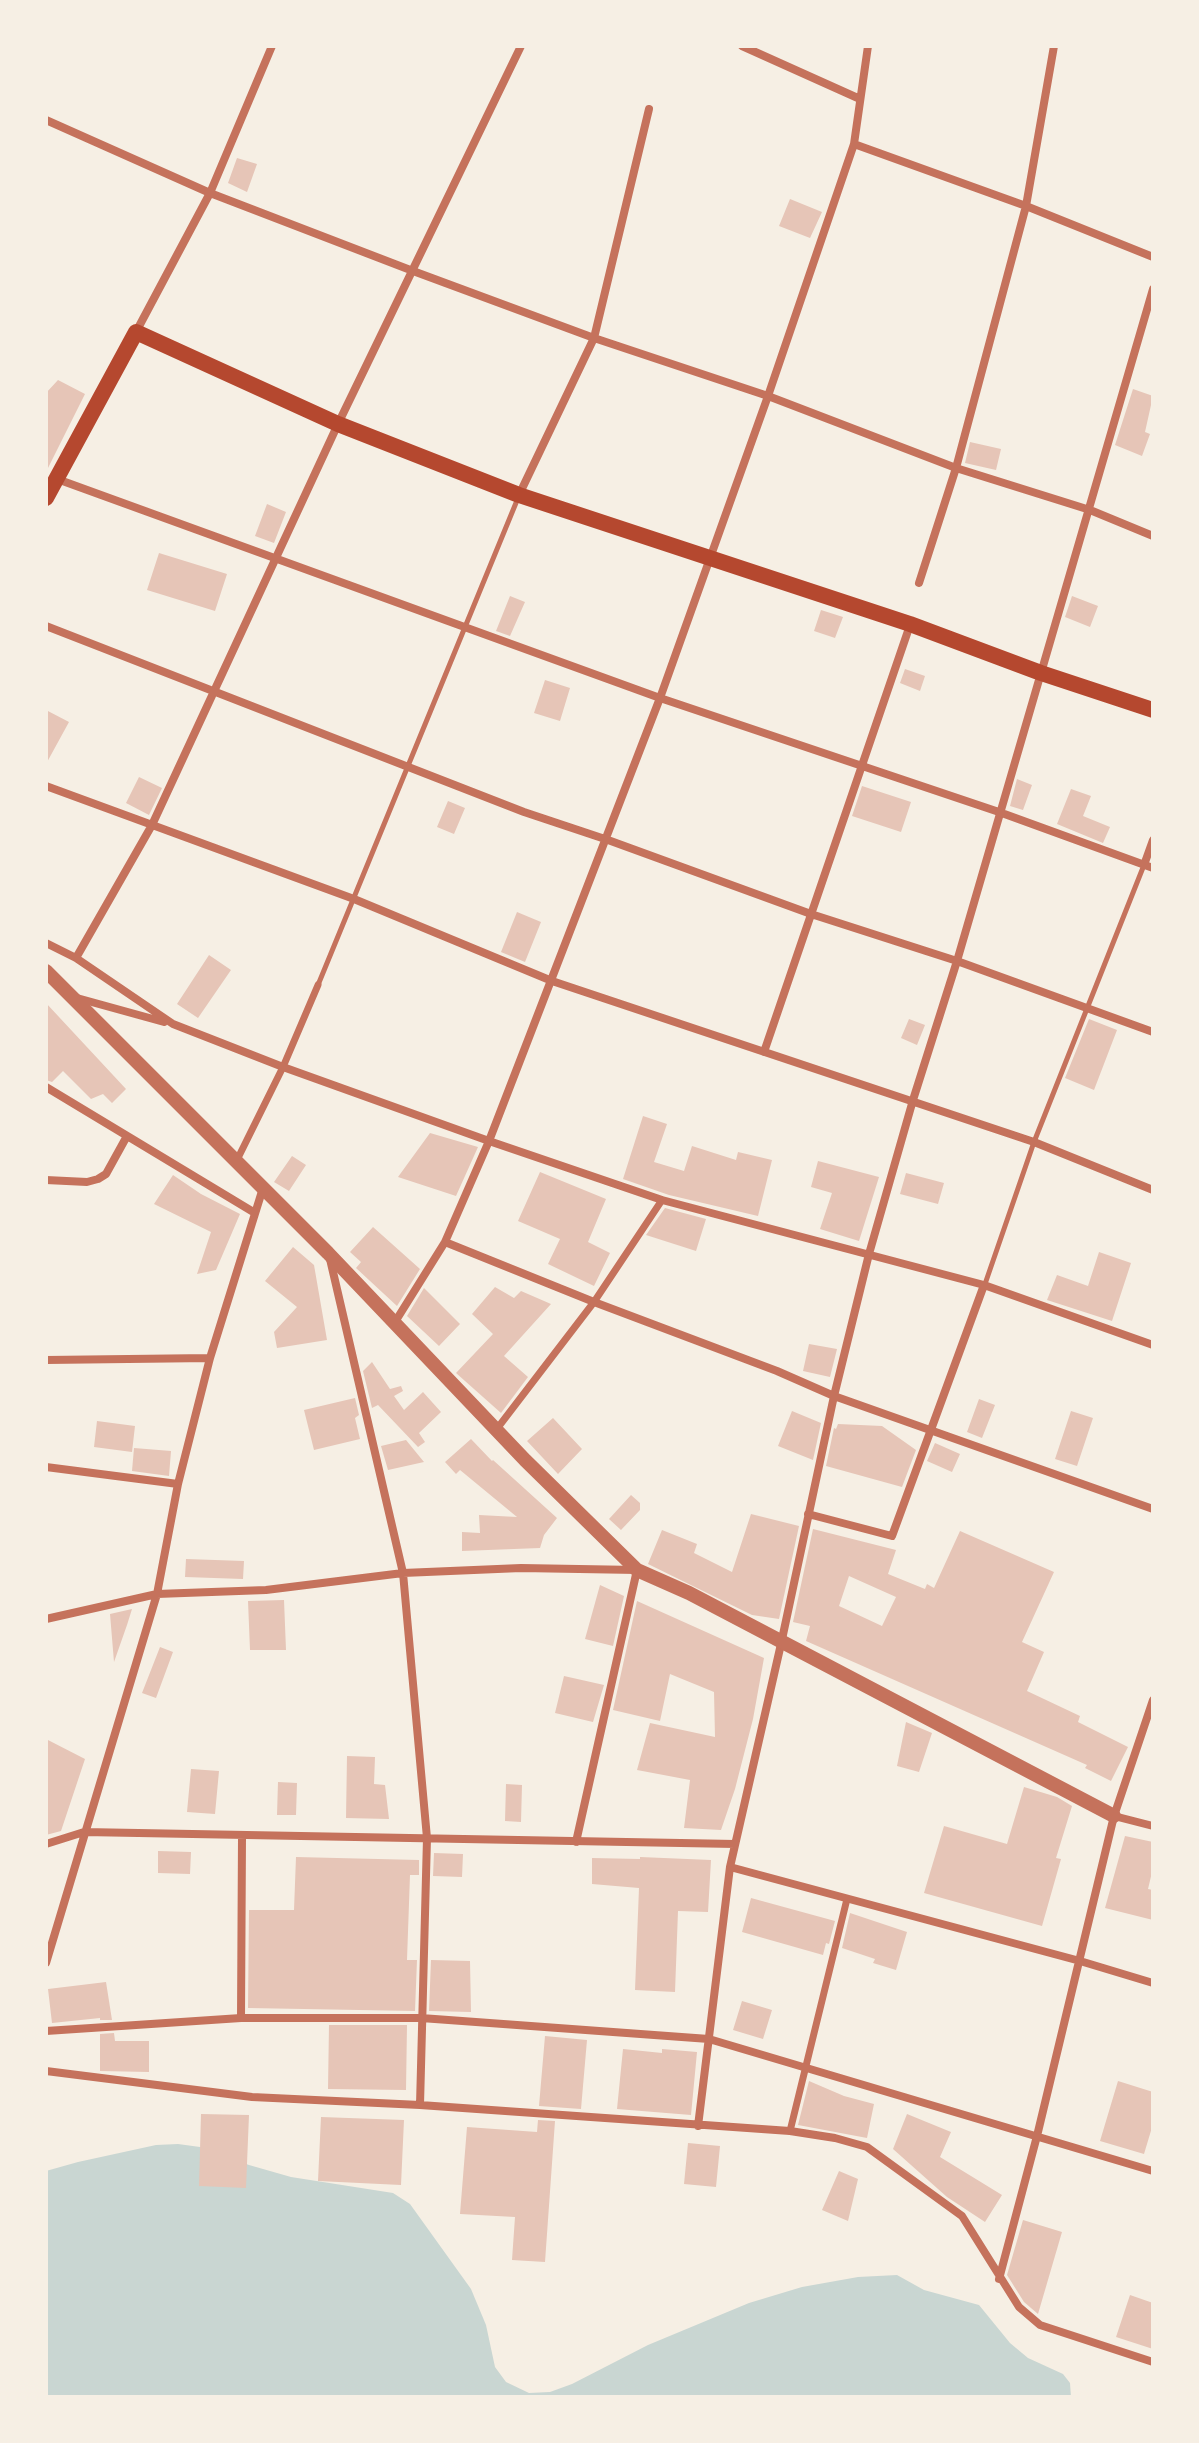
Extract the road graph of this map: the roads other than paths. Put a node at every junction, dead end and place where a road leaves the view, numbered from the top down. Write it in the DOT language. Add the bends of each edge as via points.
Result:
graph roads {
  1 [pos="272,46"];
  2 [pos="521,46"];
  3 [pos="742,46"];
  4 [pos="868,46"];
  5 [pos="1054,46"];
  6 [pos="860,99"];
  7 [pos="649,109"];
  8 [pos="46,120"];
  9 [pos="854,144"];
  10 [pos="210,193"];
  11 [pos="1026,206"];
  12 [pos="1153,257"];
  13 [pos="413,271"];
  14 [pos="1153,289"];
  15 [pos="136,332"];
  16 [pos="594,338"];
  17 [pos="768,396"];
  18 [pos="338,424"];
  19 [pos="956,468"];
  20 [pos="57,479"];
  21 [pos="519,495"];
  22 [pos="46,498"];
  23 [pos="1090,510"];
  24 [pos="1153,536"];
  25 [pos="710,557"];
  26 [pos="276,558"];
  27 [pos="919,583"];
  28 [pos="910,624"];
  29 [pos="46,626"];
  30 [pos="465,628"];
  31 [pos="1041,673"];
  32 [pos="213,691"];
  33 [pos="660,698"];
  34 [pos="1153,710"];
  35 [pos="860,766"];
  36 [pos="409,767"];
  37 [pos="46,786"];
  38 [pos="999,812"];
  39 [pos="152,825"];
  40 [pos="608,840"];
  41 [pos="1153,840"];
  42 [pos="1148,866"];
  43 [pos="354,899"];
  44 [pos="811,914"];
  45 [pos="46,943"];
  46 [pos="76,958"];
  47 [pos="957,961"];
  48 [pos="46,971"];
  49 [pos="552,981"];
  50 [pos="318,985"];
  51 [pos="73,997"];
  52 [pos="1085,1007"];
  53 [pos="173,1024"];
  54 [pos="1153,1032"];
  55 [pos="764,1052"];
  56 [pos="283,1067"];
  57 [pos="46,1087"];
  58 [pos="913,1100"];
  59 [pos="127,1136"];
  60 [pos="489,1141"];
  61 [pos="1034,1142"];
  62 [pos="236,1162"];
  63 [pos="46,1180"];
  64 [pos="263,1188"];
  65 [pos="1153,1190"];
  66 [pos="662,1200"];
  67 [pos="255,1213"];
  68 [pos="445,1242"];
  69 [pos="328,1253"];
  70 [pos="869,1254"];
  71 [pos="984,1285"];
  72 [pos="594,1302"];
  73 [pos="395,1322"];
  74 [pos="1153,1345"];
  75 [pos="210,1358"];
  76 [pos="46,1360"];
  77 [pos="834,1396"];
  78 [pos="496,1430"];
  79 [pos="933,1430"];
  80 [pos="46,1467"];
  81 [pos="178,1484"];
  82 [pos="1153,1509"];
  83 [pos="808,1514"];
  84 [pos="637,1570"];
  85 [pos="403,1573"];
  86 [pos="157,1594"];
  87 [pos="46,1619"];
  88 [pos="781,1644"];
  89 [pos="1153,1700"];
  90 [pos="1114,1816"];
  91 [pos="1153,1826"];
  92 [pos="84,1832"];
  93 [pos="242,1837"];
  94 [pos="427,1838"];
  95 [pos="576,1842"];
  96 [pos="46,1844"];
  97 [pos="735,1844"];
  98 [pos="730,1867"];
  99 [pos="847,1899"];
  100 [pos="1080,1961"];
  101 [pos="46,1963"];
  102 [pos="1153,1983"];
  103 [pos="241,2018"];
  104 [pos="421,2018"];
  105 [pos="46,2031"];
  106 [pos="709,2039"];
  107 [pos="806,2067"];
  108 [pos="46,2071"];
  109 [pos="420,2105"];
  110 [pos="698,2126"];
  111 [pos="790,2131"];
  112 [pos="1037,2136"];
  113 [pos="1153,2171"];
  114 [pos="999,2279"];
  115 [pos="1153,2362"];
  1 -- 10 [label="street"];
  2 -- 13 [label="street"];
  3 -- 6 [label="street"];
  4 -- 6 [label="street"];
  5 -- 11 [label="street"];
  6 -- 9 [label="street"];
  7 -- 16 [label="street"];
  8 -- 10 [label="street"];
  9 -- 11 [label="street"];
  9 -- 17 [label="street"];
  10 -- 13 [label="street"];
  10 -- 15 [label="street"];
  11 -- 12 [label="street"];
  11 -- 19 [label="street"];
  13 -- 16 [label="street"];
  13 -- 18 [label="street"];
  14 -- 23 [label="street"];
  15 -- 18 [label="main road"];
  15 -- 20 [label="main road"];
  16 -- 17 [label="street"];
  16 -- 21 [label="street"];
  17 -- 19 [label="street"];
  17 -- 25 [label="street"];
  18 -- 21 [label="main road"];
  18 -- 26 [label="street"];
  19 -- 23 [label="street"];
  19 -- 27 [label="street"];
  20 -- 22 [label="main road"];
  20 -- 26 [label="street"];
  21 -- 25 [label="main road"];
  21 -- 30 [label="lane"];
  23 -- 24 [label="street"];
  23 -- 31 [label="street"];
  25 -- 28 [label="main road"];
  25 -- 33 [label="street"];
  26 -- 30 [label="street"];
  26 -- 32 [label="street"];
  28 -- 31 [label="main road"];
  28 -- 35 [label="street"];
  29 -- 32 [label="street"];
  30 -- 33 [label="street"];
  30 -- 36 [label="lane"];
  31 -- 34 [label="main road"];
  31 -- 38 [label="street"];
  32 -- 36 [label="street"];
  32 -- 39 [label="street"];
  33 -- 35 [label="street"];
  33 -- 40 [label="street"];
  35 -- 38 [label="street"];
  35 -- 44 [label="street"];
  36 -- 40 [label="street"];
  36 -- 43 [label="lane"];
  37 -- 39 [label="street"];
  38 -- 42 [label="street"];
  38 -- 47 [label="street"];
  39 -- 43 [label="street"];
  39 -- 46 [label="street"];
  40 -- 44 [label="street"];
  40 -- 49 [label="street"];
  41 -- 42 [label="street"];
  42 -- 52 [label="lane"];
  43 -- 49 [label="street"];
  43 -- 50 [label="lane"];
  44 -- 47 [label="street"];
  44 -- 55 [label="street"];
  45 -- 46 [label="street"];
  46 -- 53 [label="street"];
  47 -- 52 [label="street"];
  47 -- 58 [label="street"];
  48 -- 51 [label="street"];
  49 -- 55 [label="street"];
  49 -- 60 [label="street"];
  50 -- 56 [label="street"];
  51 -- 53 [label="street"];
  51 -- 62 [label="street"];
  52 -- 54 [label="street"];
  52 -- 61 [label="lane"];
  53 -- 56 [label="street"];
  55 -- 58 [label="street"];
  56 -- 60 [label="street"];
  56 -- 62 [label="street"];
  57 -- 59 [label="street"];
  58 -- 61 [label="street"];
  58 -- 70 [label="street"];
  59 -- 63 [label="street" via="98,1179"];
  59 -- 67 [label="street"];
  60 -- 66 [label="street"];
  60 -- 68 [label="street"];
  61 -- 65 [label="street"];
  61 -- 71 [label="lane"];
  62 -- 64 [label="street"];
  64 -- 67 [label="street"];
  64 -- 69 [label="street"];
  66 -- 70 [label="street"];
  66 -- 72 [label="street"];
  67 -- 75 [label="street"];
  68 -- 72 [label="street"];
  68 -- 73 [label="street"];
  69 -- 73 [label="street"];
  69 -- 85 [label="street"];
  70 -- 71 [label="street"];
  70 -- 77 [label="street"];
  71 -- 74 [label="street"];
  71 -- 79 [label="street"];
  72 -- 77 [label="street"];
  72 -- 78 [label="street"];
  73 -- 78 [label="street"];
  75 -- 76 [label="street"];
  75 -- 81 [label="street"];
  77 -- 79 [label="street"];
  77 -- 83 [label="street"];
  78 -- 84 [label="street"];
  79 -- 82 [label="street"];
  79 -- 83 [label="street" via="892,1536"];
  80 -- 81 [label="street"];
  81 -- 86 [label="street"];
  83 -- 88 [label="street"];
  84 -- 85 [label="street"];
  84 -- 88 [label="street"];
  84 -- 95 [label="street"];
  85 -- 86 [label="street" via="266,1590"];
  85 -- 94 [label="street"];
  86 -- 87 [label="street"];
  86 -- 92 [label="street"];
  88 -- 90 [label="street"];
  88 -- 97 [label="street"];
  89 -- 90 [label="street"];
  90 -- 91 [label="street"];
  90 -- 100 [label="street"];
  92 -- 93 [label="street"];
  92 -- 96 [label="street"];
  92 -- 101 [label="street"];
  93 -- 94 [label="street"];
  93 -- 103 [label="street"];
  94 -- 95 [label="street"];
  94 -- 104 [label="street"];
  95 -- 97 [label="street"];
  97 -- 98 [label="street"];
  98 -- 99 [label="street"];
  98 -- 106 [label="street"];
  99 -- 100 [label="street"];
  99 -- 107 [label="street"];
  100 -- 102 [label="street"];
  100 -- 112 [label="street"];
  103 -- 104 [label="street"];
  103 -- 105 [label="street"];
  104 -- 106 [label="street"];
  104 -- 109 [label="street"];
  106 -- 107 [label="street"];
  106 -- 110 [label="street"];
  107 -- 111 [label="street"];
  107 -- 112 [label="street"];
  108 -- 109 [label="street" via="252,2097"];
  109 -- 110 [label="street"];
  110 -- 111 [label="street"];
  111 -- 114 [label="street" via="867,2147 962,2216"];
  112 -- 113 [label="street"];
  112 -- 114 [label="street"];
  114 -- 115 [label="street" via="1040,2325"];
}
